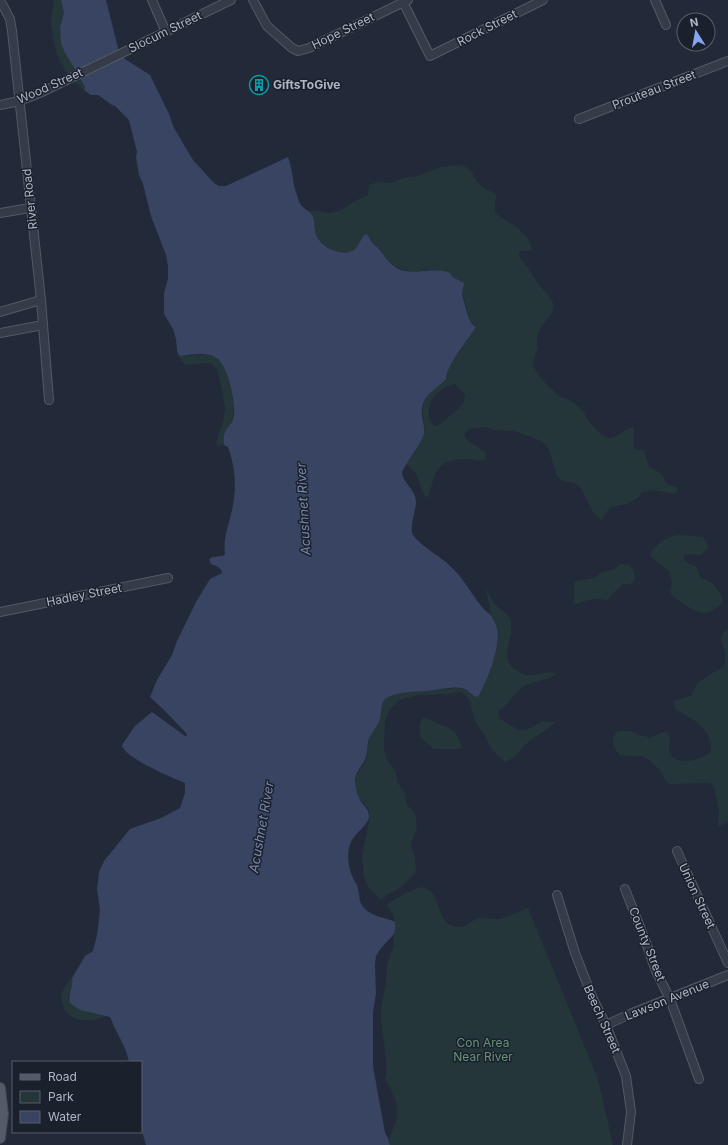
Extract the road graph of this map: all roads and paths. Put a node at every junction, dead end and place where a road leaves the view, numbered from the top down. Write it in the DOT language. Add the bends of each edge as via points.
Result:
graph roads {
  1 [pos="0,0"];
  2 [pos="152,0"];
  3 [pos="231,0"];
  4 [pos="253,0"];
  5 [pos="543,0"];
  6 [pos="655,0"];
  7 [pos="405,1"];
  8 [pos="666,25"];
  9 [pos="166,32"];
  10 [pos="728,61"];
  11 [pos="100,63"];
  12 [pos="19,101"];
  13 [pos="0,105"];
  14 [pos="579,119"];
  15 [pos="30,208"];
  16 [pos="0,213"];
  17 [pos="41,300"];
  18 [pos="0,312"];
  19 [pos="44,325"];
  20 [pos="0,333"];
  21 [pos="49,400"];
  22 [pos="168,578"];
  23 [pos="0,612"];
  24 [pos="677,851"];
  25 [pos="625,889"];
  26 [pos="557,895"];
  27 [pos="728,964"];
  28 [pos="728,975"];
  29 [pos="670,999"];
  30 [pos="606,1025"];
  31 [pos="699,1079"];
  32 [pos="0,1088"];
  33 [pos="2,1115"];
  34 [pos="0,1138"];
  35 [pos="627,1145"];
  1 -- 12 [label="street, River Road" via="10,19"];
  2 -- 9 [label="street"];
  3 -- 9 [label="street, Slocum Street"];
  4 -- 7 [label="street, Hope Street" via="271,31 293,50 298,51"];
  5 -- 7 [label="street, Rock Street" via="430,56"];
  6 -- 8 [label="street"];
  9 -- 11 [label="street, Slocum Street"];
  10 -- 14 [label="street, Prouteau Street"];
  11 -- 12 [label="street, Wood Street"];
  12 -- 13 [label="street, Wood Street"];
  12 -- 15 [label="street, River Road"];
  15 -- 16 [label="street"];
  15 -- 17 [label="street, River Road"];
  17 -- 18 [label="street"];
  17 -- 19 [label="street, River Road"];
  19 -- 20 [label="street"];
  19 -- 21 [label="street, River Road"];
  22 -- 23 [label="street, Hadley Street"];
  24 -- 27 [label="street, Union Street"];
  25 -- 29 [label="street, County Street" via="656,971"];
  26 -- 30 [label="street, Beech Street" via="575,953"];
  28 -- 29 [label="street, Lawson Avenue"];
  29 -- 30 [label="street, Lawson Avenue"];
  29 -- 31 [label="street, County Street"];
  30 -- 35 [label="street, Beech Street" via="626,1076 631,1112"];
  32 -- 33 [label="main road"];
  33 -- 34 [label="main road"];
}
